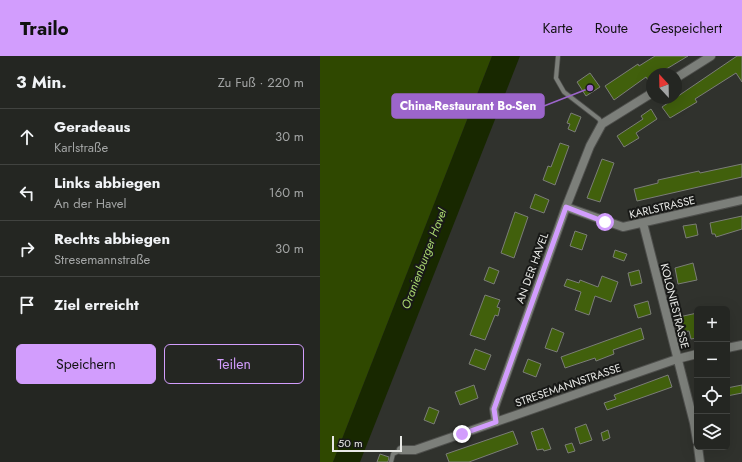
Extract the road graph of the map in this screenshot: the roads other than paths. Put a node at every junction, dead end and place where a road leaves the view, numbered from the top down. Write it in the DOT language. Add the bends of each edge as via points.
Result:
graph roads {
  1 [pos="558,56"];
  2 [pos="711,56"];
  3 [pos="682,74"];
  4 [pos="646,97"];
  5 [pos="602,124"];
  6 [pos="742,200"];
  7 [pos="566,207"];
  8 [pos="643,223"];
  9 [pos="742,345"];
  10 [pos="730,347"];
  11 [pos="694,355"];
  12 [pos="677,359"];
  13 [pos="496,422"];
  14 [pos="694,423"];
  15 [pos="401,450"];
  16 [pos="698,450"];
  17 [pos="391,462"];
  18 [pos="700,462"];
  1 -- 5 [label="lane" via="556,78 564,92"];
  2 -- 3 [label="street"];
  4 -- 5 [label="street"];
  5 -- 7 [label="street, AN DER HAVEL" via="590,146"];
  6 -- 8 [label="street, KARLSTRASSE"];
  7 -- 8 [label="street, KARLSTRASSE" via="623,227"];
  7 -- 13 [label="street, AN DER HAVEL" via="494,409"];
  8 -- 12 [label="street, KOLONIESTRASSE"];
  9 -- 10 [label="street"];
  11 -- 12 [label="street, STRESEMANNSTRASSE"];
  12 -- 13 [label="street, STRESEMANNSTRASSE"];
  12 -- 14 [label="street, KOLONIESTRASSE"];
  13 -- 15 [label="street, STRESEMANNSTRASSE" via="415,450"];
  15 -- 17 [label="lane" via="393,454"];
  16 -- 18 [label="street"];
}
